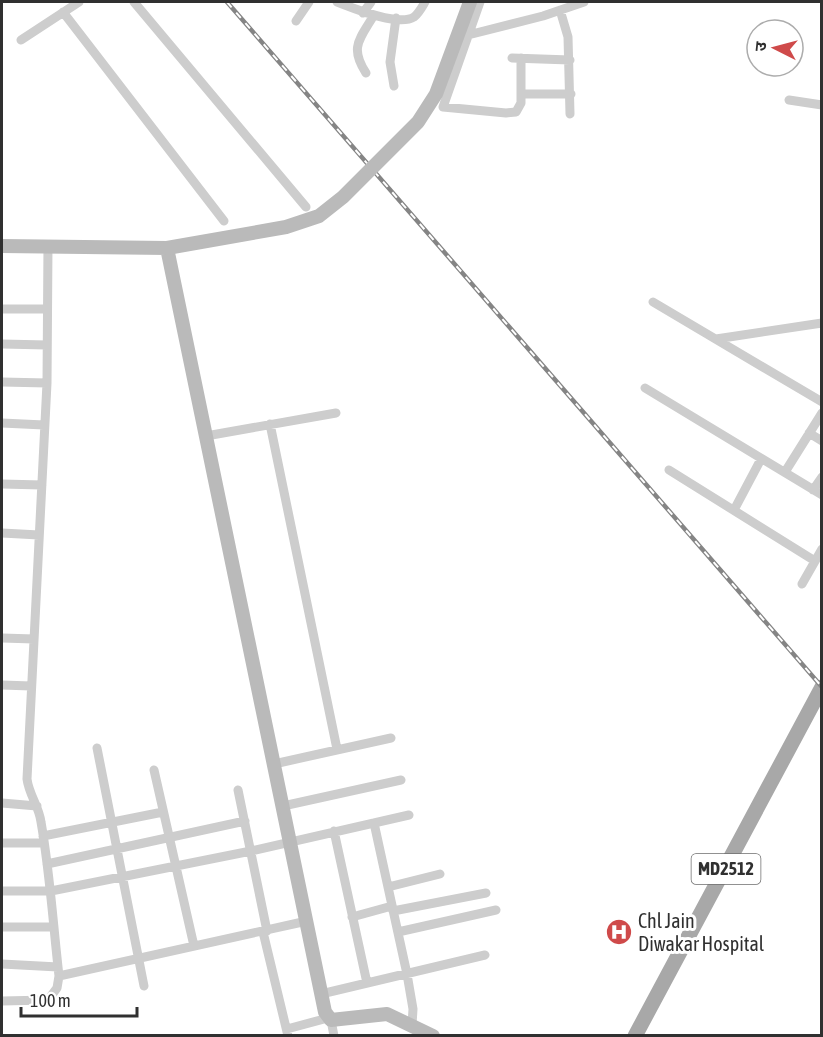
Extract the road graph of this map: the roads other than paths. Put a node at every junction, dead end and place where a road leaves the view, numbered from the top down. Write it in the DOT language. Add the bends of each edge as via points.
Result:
graph roads {
  1 [pos="78,2"];
  2 [pos="134,2"];
  3 [pos="309,2"];
  4 [pos="337,2"];
  5 [pos="371,2"];
  6 [pos="425,2"];
  7 [pos="470,2"];
  8 [pos="480,2"];
  9 [pos="584,2"];
  10 [pos="573,3"];
  11 [pos="560,10"];
  12 [pos="63,12"];
  13 [pos="363,13"];
  14 [pos="374,15"];
  15 [pos="396,18"];
  16 [pos="296,21"];
  17 [pos="468,35"];
  18 [pos="21,40"];
  19 [pos="570,60"];
  20 [pos="366,73"];
  21 [pos="394,86"];
  22 [pos="521,94"];
  23 [pos="570,94"];
  24 [pos="789,100"];
  25 [pos="822,105"];
  26 [pos="570,114"];
  27 [pos="306,207"];
  28 [pos="224,221"];
  29 [pos="48,245"];
  30 [pos="2,246"];
  31 [pos="167,248"];
  32 [pos="653,302"];
  33 [pos="2,309"];
  34 [pos="47,309"];
  35 [pos="822,322"];
  36 [pos="716,339"];
  37 [pos="2,344"];
  38 [pos="47,345"];
  39 [pos="2,382"];
  40 [pos="47,383"];
  41 [pos="645,388"];
  42 [pos="822,402"];
  43 [pos="336,413"];
  44 [pos="822,413"];
  45 [pos="2,423"];
  46 [pos="270,424"];
  47 [pos="44,425"];
  48 [pos="809,434"];
  49 [pos="206,436"];
  50 [pos="822,441"];
  51 [pos="761,459"];
  52 [pos="669,470"];
  53 [pos="785,472"];
  54 [pos="822,477"];
  55 [pos="2,484"];
  56 [pos="42,485"];
  57 [pos="818,493"];
  58 [pos="734,510"];
  59 [pos="2,533"];
  60 [pos="39,535"];
  61 [pos="822,549"];
  62 [pos="815,561"];
  63 [pos="802,584"];
  64 [pos="2,638"];
  65 [pos="34,639"];
  66 [pos="2,685"];
  67 [pos="31,687"];
  68 [pos="822,687"];
  69 [pos="391,738"];
  70 [pos="97,748"];
  71 [pos="337,748"];
  72 [pos="274,764"];
  73 [pos="153,770"];
  74 [pos="401,780"];
  75 [pos="238,790"];
  76 [pos="2,803"];
  77 [pos="37,806"];
  78 [pos="283,806"];
  79 [pos="163,812"];
  80 [pos="409,815"];
  81 [pos="244,821"];
  82 [pos="112,823"];
  83 [pos="374,823"];
  84 [pos="334,831"];
  85 [pos="170,837"];
  86 [pos="44,839"];
  87 [pos="291,840"];
  88 [pos="2,843"];
  89 [pos="118,849"];
  90 [pos="251,851"];
  91 [pos="47,864"];
  92 [pos="176,867"];
  93 [pos="440,874"];
  94 [pos="124,877"];
  95 [pos="388,887"];
  96 [pos="2,891"];
  97 [pos="51,891"];
  98 [pos="486,893"];
  99 [pos="393,908"];
  100 [pos="496,910"];
  101 [pos="352,917"];
  102 [pos="307,921"];
  103 [pos="2,927"];
  104 [pos="54,927"];
  105 [pos="265,931"];
  106 [pos="398,932"];
  107 [pos="194,946"];
  108 [pos="485,956"];
  109 [pos="139,958"];
  110 [pos="2,964"];
  111 [pos="58,971"];
  112 [pos="407,974"];
  113 [pos="367,983"];
  114 [pos="144,986"];
  115 [pos="321,994"];
  116 [pos="2,1001"];
  117 [pos="329,1019"];
  118 [pos="412,1025"];
  119 [pos="288,1032"];
  120 [pos="334,1035"];
  121 [pos="433,1035"];
  122 [pos="635,1035"];
  1 -- 12 [label="street"];
  2 -- 27 [label="street"];
  3 -- 16 [label="street"];
  4 -- 13 [label="street"];
  5 -- 13 [label="street"];
  6 -- 15 [label="street" via="413,18"];
  7 -- 31 [label="street, bridge" via="436,94 418,122 343,197 319,216 286,227"];
  8 -- 17 [label="street"];
  9 -- 10 [label="street"];
  10 -- 11 [label="street"];
  11 -- 17 [label="street"];
  11 -- 19 [label="street"];
  12 -- 18 [label="street"];
  12 -- 28 [label="street"];
  13 -- 14 [label="street"];
  14 -- 15 [label="street"];
  14 -- 20 [label="street" via="356,50"];
  15 -- 21 [label="street" via="390,62"];
  17 -- 22 [label="street" via="443,107 512,113 519,109"];
  19 -- 22 [label="street" via="517,58"];
  19 -- 23 [label="street"];
  22 -- 23 [label="street"];
  23 -- 26 [label="street"];
  24 -- 25 [label="street"];
  29 -- 30 [label="street"];
  29 -- 31 [label="street"];
  29 -- 34 [label="street"];
  31 -- 49 [label="street"];
  32 -- 36 [label="street"];
  33 -- 34 [label="street"];
  34 -- 38 [label="street"];
  35 -- 36 [label="street"];
  36 -- 42 [label="street"];
  37 -- 38 [label="street"];
  38 -- 40 [label="street"];
  39 -- 40 [label="street"];
  40 -- 47 [label="street"];
  41 -- 51 [label="street"];
  43 -- 46 [label="street"];
  44 -- 48 [label="street"];
  45 -- 47 [label="street"];
  46 -- 49 [label="street"];
  46 -- 71 [label="street"];
  47 -- 56 [label="street"];
  48 -- 50 [label="street"];
  48 -- 53 [label="street"];
  49 -- 72 [label="street"];
  51 -- 53 [label="street"];
  51 -- 58 [label="street"];
  52 -- 58 [label="street"];
  53 -- 57 [label="street"];
  54 -- 57 [label="street"];
  55 -- 56 [label="street"];
  56 -- 60 [label="street"];
  58 -- 62 [label="street"];
  59 -- 60 [label="street"];
  60 -- 65 [label="street"];
  61 -- 62 [label="street"];
  62 -- 63 [label="street"];
  64 -- 65 [label="street"];
  65 -- 67 [label="street"];
  66 -- 67 [label="street"];
  67 -- 77 [label="street" via="27,778"];
  68 -- 122 [label="main road, MD2512"];
  69 -- 71 [label="street"];
  70 -- 82 [label="street"];
  71 -- 72 [label="street"];
  72 -- 78 [label="street"];
  73 -- 79 [label="street"];
  74 -- 78 [label="street"];
  75 -- 81 [label="street"];
  76 -- 77 [label="street"];
  77 -- 86 [label="street"];
  78 -- 87 [label="street"];
  79 -- 82 [label="street"];
  79 -- 85 [label="street"];
  80 -- 83 [label="street"];
  81 -- 85 [label="street"];
  81 -- 90 [label="street"];
  82 -- 86 [label="street"];
  82 -- 89 [label="street"];
  83 -- 84 [label="street"];
  83 -- 95 [label="street"];
  84 -- 87 [label="street"];
  84 -- 101 [label="street"];
  85 -- 89 [label="street"];
  85 -- 92 [label="street"];
  86 -- 88 [label="street"];
  86 -- 91 [label="street"];
  87 -- 90 [label="street"];
  87 -- 102 [label="street"];
  89 -- 91 [label="street"];
  89 -- 94 [label="street"];
  90 -- 92 [label="street"];
  90 -- 105 [label="street"];
  91 -- 97 [label="street"];
  92 -- 94 [label="street"];
  92 -- 107 [label="street"];
  93 -- 95 [label="street"];
  94 -- 97 [label="street"];
  94 -- 109 [label="street"];
  95 -- 99 [label="street"];
  96 -- 97 [label="street"];
  97 -- 104 [label="street"];
  98 -- 99 [label="street"];
  99 -- 101 [label="street"];
  99 -- 106 [label="street"];
  100 -- 106 [label="street"];
  101 -- 113 [label="street"];
  102 -- 105 [label="street"];
  102 -- 115 [label="street"];
  103 -- 104 [label="street"];
  104 -- 111 [label="street"];
  105 -- 107 [label="street"];
  105 -- 119 [label="street"];
  106 -- 112 [label="street"];
  107 -- 109 [label="street"];
  108 -- 112 [label="street"];
  109 -- 111 [label="street"];
  109 -- 114 [label="street"];
  110 -- 111 [label="street"];
  111 -- 116 [label="street" via="57,988 48,1000"];
  112 -- 113 [label="street"];
  112 -- 118 [label="street"];
  113 -- 115 [label="street"];
  115 -- 117 [label="street"];
  117 -- 118 [label="street" via="378,1014"];
  117 -- 119 [label="street"];
  117 -- 120 [label="street"];
  118 -- 121 [label="street"];
}
